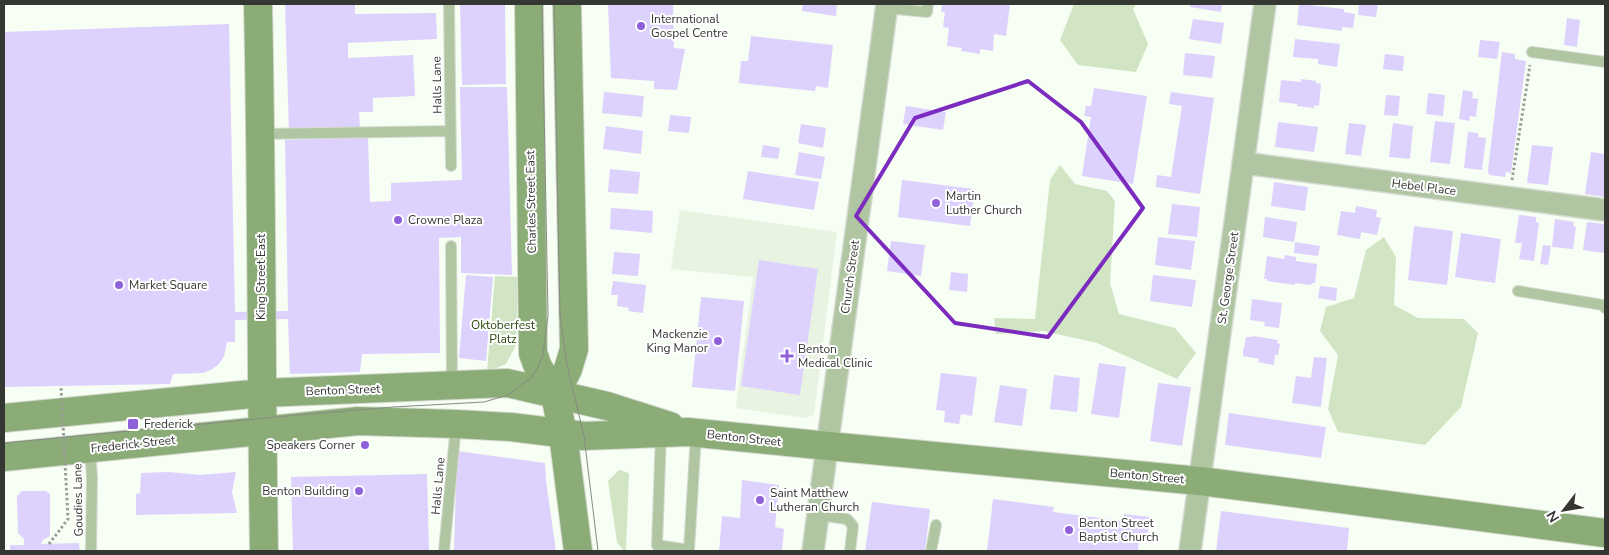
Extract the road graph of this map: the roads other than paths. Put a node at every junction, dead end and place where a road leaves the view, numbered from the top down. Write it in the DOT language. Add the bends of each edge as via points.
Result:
graph roads {
  1 [pos="258,4"];
  2 [pos="449,4"];
  3 [pos="529,4"];
  4 [pos="567,4"];
  5 [pos="928,4"];
  6 [pos="1265,4"];
  7 [pos="887,6"];
  8 [pos="1532,52"];
  9 [pos="1605,62"];
  10 [pos="450,131"];
  11 [pos="261,134"];
  12 [pos="1243,163"];
  13 [pos="451,166"];
  14 [pos="1605,210"];
  15 [pos="451,246"];
  16 [pos="1518,291"];
  17 [pos="1605,308"];
  18 [pos="533,353"];
  19 [pos="506,383"];
  20 [pos="452,386"];
  21 [pos="262,392"];
  22 [pos="555,395"];
  23 [pos="4,418"];
  24 [pos="456,424"];
  25 [pos="262,430"];
  26 [pos="692,432"];
  27 [pos="661,433"];
  28 [pos="563,434"];
  29 [pos="828,446"];
  30 [pos="90,448"];
  31 [pos="4,457"];
  32 [pos="1200,480"];
  33 [pos="818,515"];
  34 [pos="936,525"];
  35 [pos="1605,533"];
  36 [pos="92,551"];
  37 [pos="264,551"];
  38 [pos="444,551"];
  39 [pos="578,551"];
  40 [pos="813,551"];
  41 [pos="850,551"];
  42 [pos="931,551"];
  43 [pos="1190,551"];
  1 -- 11 [label="main road, King Street East"];
  2 -- 10 [label="lane, Halls Lane"];
  3 -- 18 [label="main road, Charles Street East"];
  4 -- 22 [label="main road" via="574,349"];
  5 -- 7 [label="lane" via="927,12"];
  6 -- 12 [label="street, St. George Street"];
  7 -- 29 [label="street, Church Street"];
  8 -- 9 [label="lane"];
  10 -- 11 [label="lane"];
  10 -- 13 [label="lane, Halls Lane"];
  11 -- 21 [label="main road, King Street East"];
  12 -- 14 [label="street, Hebel Place"];
  12 -- 32 [label="street, St. George Street"];
  15 -- 20 [label="lane"];
  16 -- 17 [label="lane" via="1603,305"];
  18 -- 19 [label="main road" via="524,369"];
  18 -- 22 [label="main road, Charles Street East"];
  19 -- 20 [label="main road, Benton Street"];
  19 -- 22 [label="main road, Benton Street"];
  20 -- 21 [label="main road, Benton Street"];
  21 -- 23 [label="main road"];
  21 -- 25 [label="main road, King Street East"];
  22 -- 26 [label="main road, Benton Street" via="607,406"];
  22 -- 28 [label="main road, Charles Street East"];
  24 -- 25 [label="main road, Benton Street" via="358,421"];
  24 -- 28 [label="main road, Benton Street"];
  24 -- 38 [label="lane, Halls Lane"];
  25 -- 30 [label="main road, Frederick Street"];
  25 -- 37 [label="main road, King Street East"];
  26 -- 27 [label="main road, Benton Street"];
  26 -- 27 [label="lane" via="689,550 656,545"];
  26 -- 29 [label="main road, Benton Street"];
  27 -- 28 [label="main road, Benton Street"];
  28 -- 39 [label="main road, Charles Street East"];
  29 -- 32 [label="main road, Benton Street"];
  29 -- 33 [label="street, Church Street"];
  30 -- 31 [label="main road, Frederick Street"];
  30 -- 36 [label="lane, Goudies Lane"];
  32 -- 35 [label="main road, Benton Street"];
  32 -- 43 [label="street, St. George Street"];
  33 -- 40 [label="street, Church Street"];
  33 -- 41 [label="lane" via="847,519 853,526"];
  34 -- 42 [label="lane"];
}
